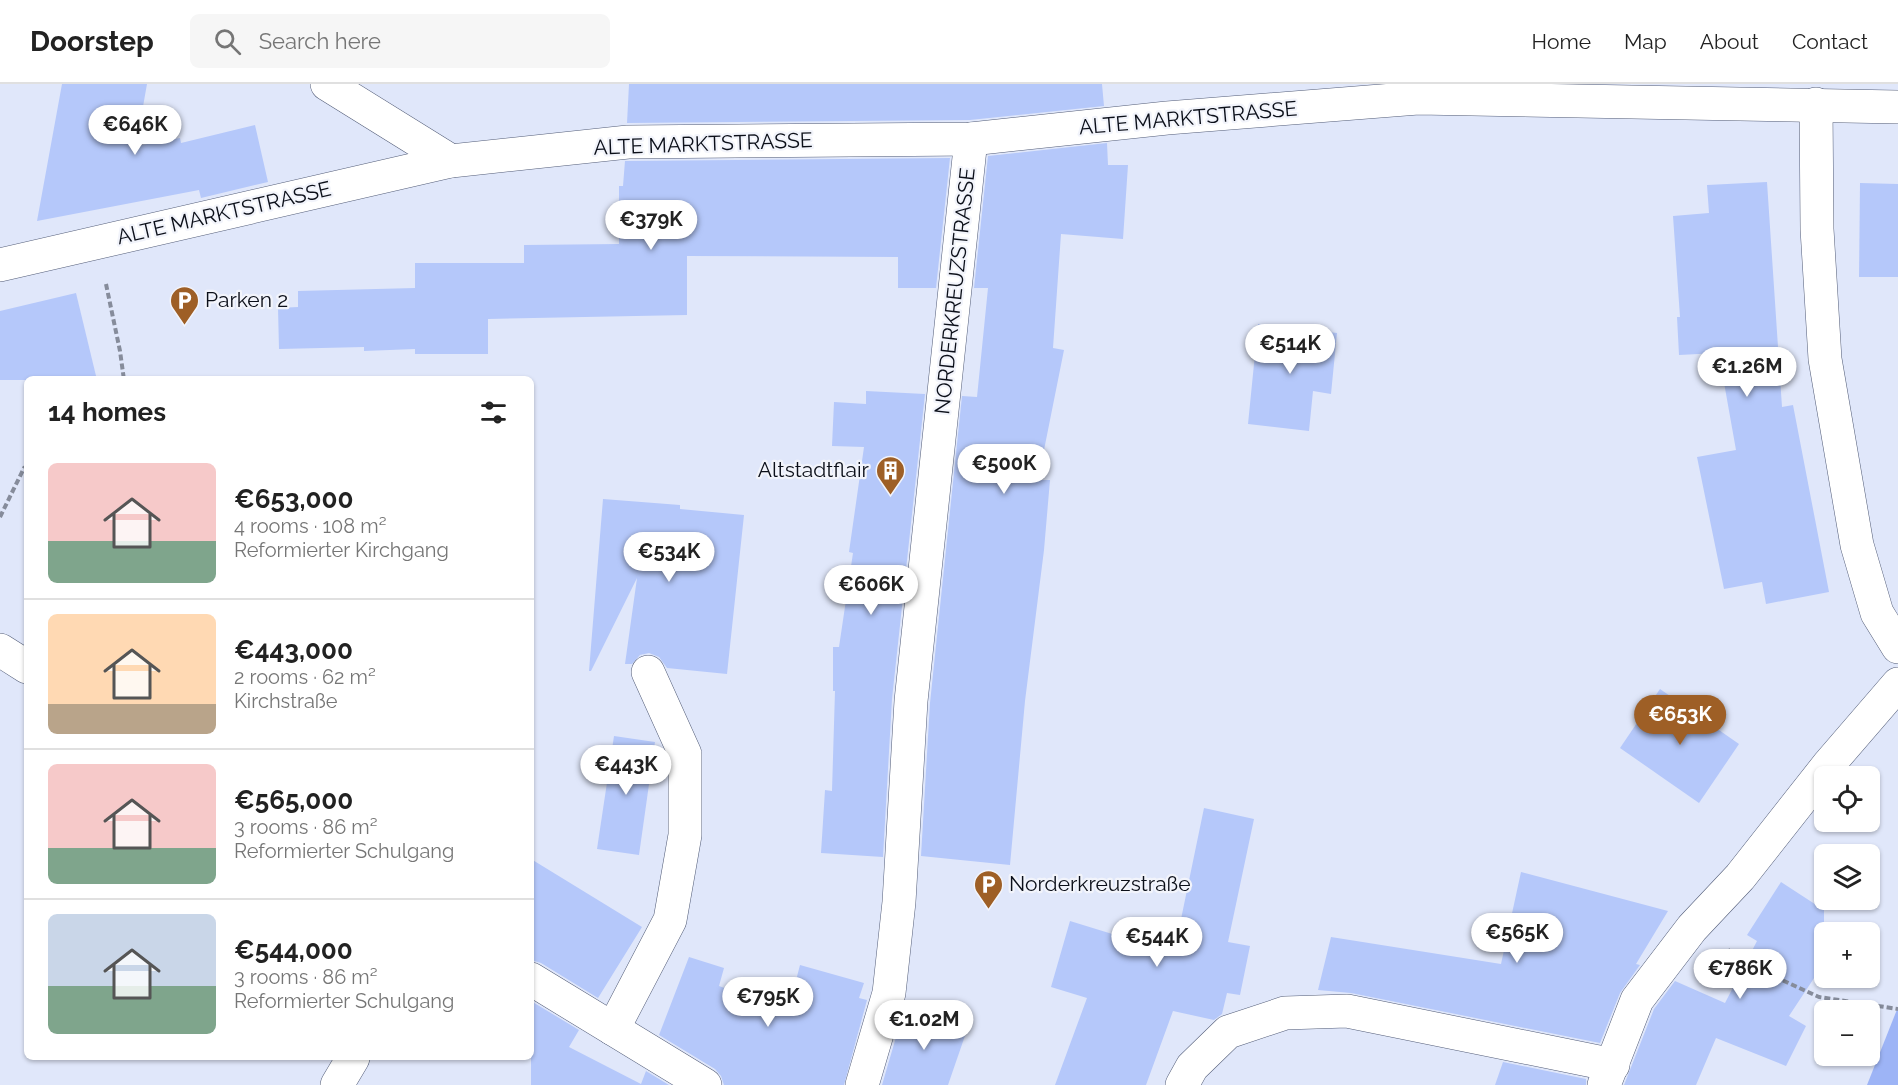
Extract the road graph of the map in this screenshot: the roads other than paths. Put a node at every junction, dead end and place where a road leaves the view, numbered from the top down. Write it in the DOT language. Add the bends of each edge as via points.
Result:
graph roads {
  1 [pos="327,84"];
  2 [pos="1416,91"];
  3 [pos="1816,104"];
  4 [pos="1898,106"];
  5 [pos="972,139"];
  6 [pos="452,161"];
  7 [pos="0,265"];
  8 [pos="1898,647"];
  9 [pos="0,651"];
  10 [pos="24,665"];
  11 [pos="648,672"];
  12 [pos="1898,684"];
  13 [pos="534,981"];
  14 [pos="613,1029"];
  15 [pos="352,1060"];
  16 [pos="1608,1075"];
  17 [pos="337,1085"];
  18 [pos="705,1085"];
  19 [pos="862,1085"];
  20 [pos="1182,1085"];
  1 -- 6 [label="street"];
  2 -- 3 [label="street, ALTE MARKTSTRASSE"];
  2 -- 5 [label="street, ALTE MARKTSTRASSE"];
  3 -- 4 [label="street, ALTE MARKTSTRASSE"];
  3 -- 8 [label="street" via="1816,229 1826,359 1857,545 1877,613"];
  5 -- 6 [label="street, ALTE MARKTSTRASSE" via="628,142"];
  5 -- 19 [label="street, NORDERKREUZSTRASSE" via="911,701 899,902 889,993"];
  6 -- 7 [label="street, ALTE MARKTSTRASSE"];
  9 -- 10 [label="street"];
  11 -- 14 [label="street" via="685,754 685,835 670,920"];
  12 -- 16 [label="street" via="1740,877 1692,928 1637,1000"];
  13 -- 14 [label="street"];
  14 -- 18 [label="street"];
  15 -- 17 [label="street"];
  16 -- 20 [label="street" via="1347,1011 1285,1013 1228,1032 1192,1067"];
}
